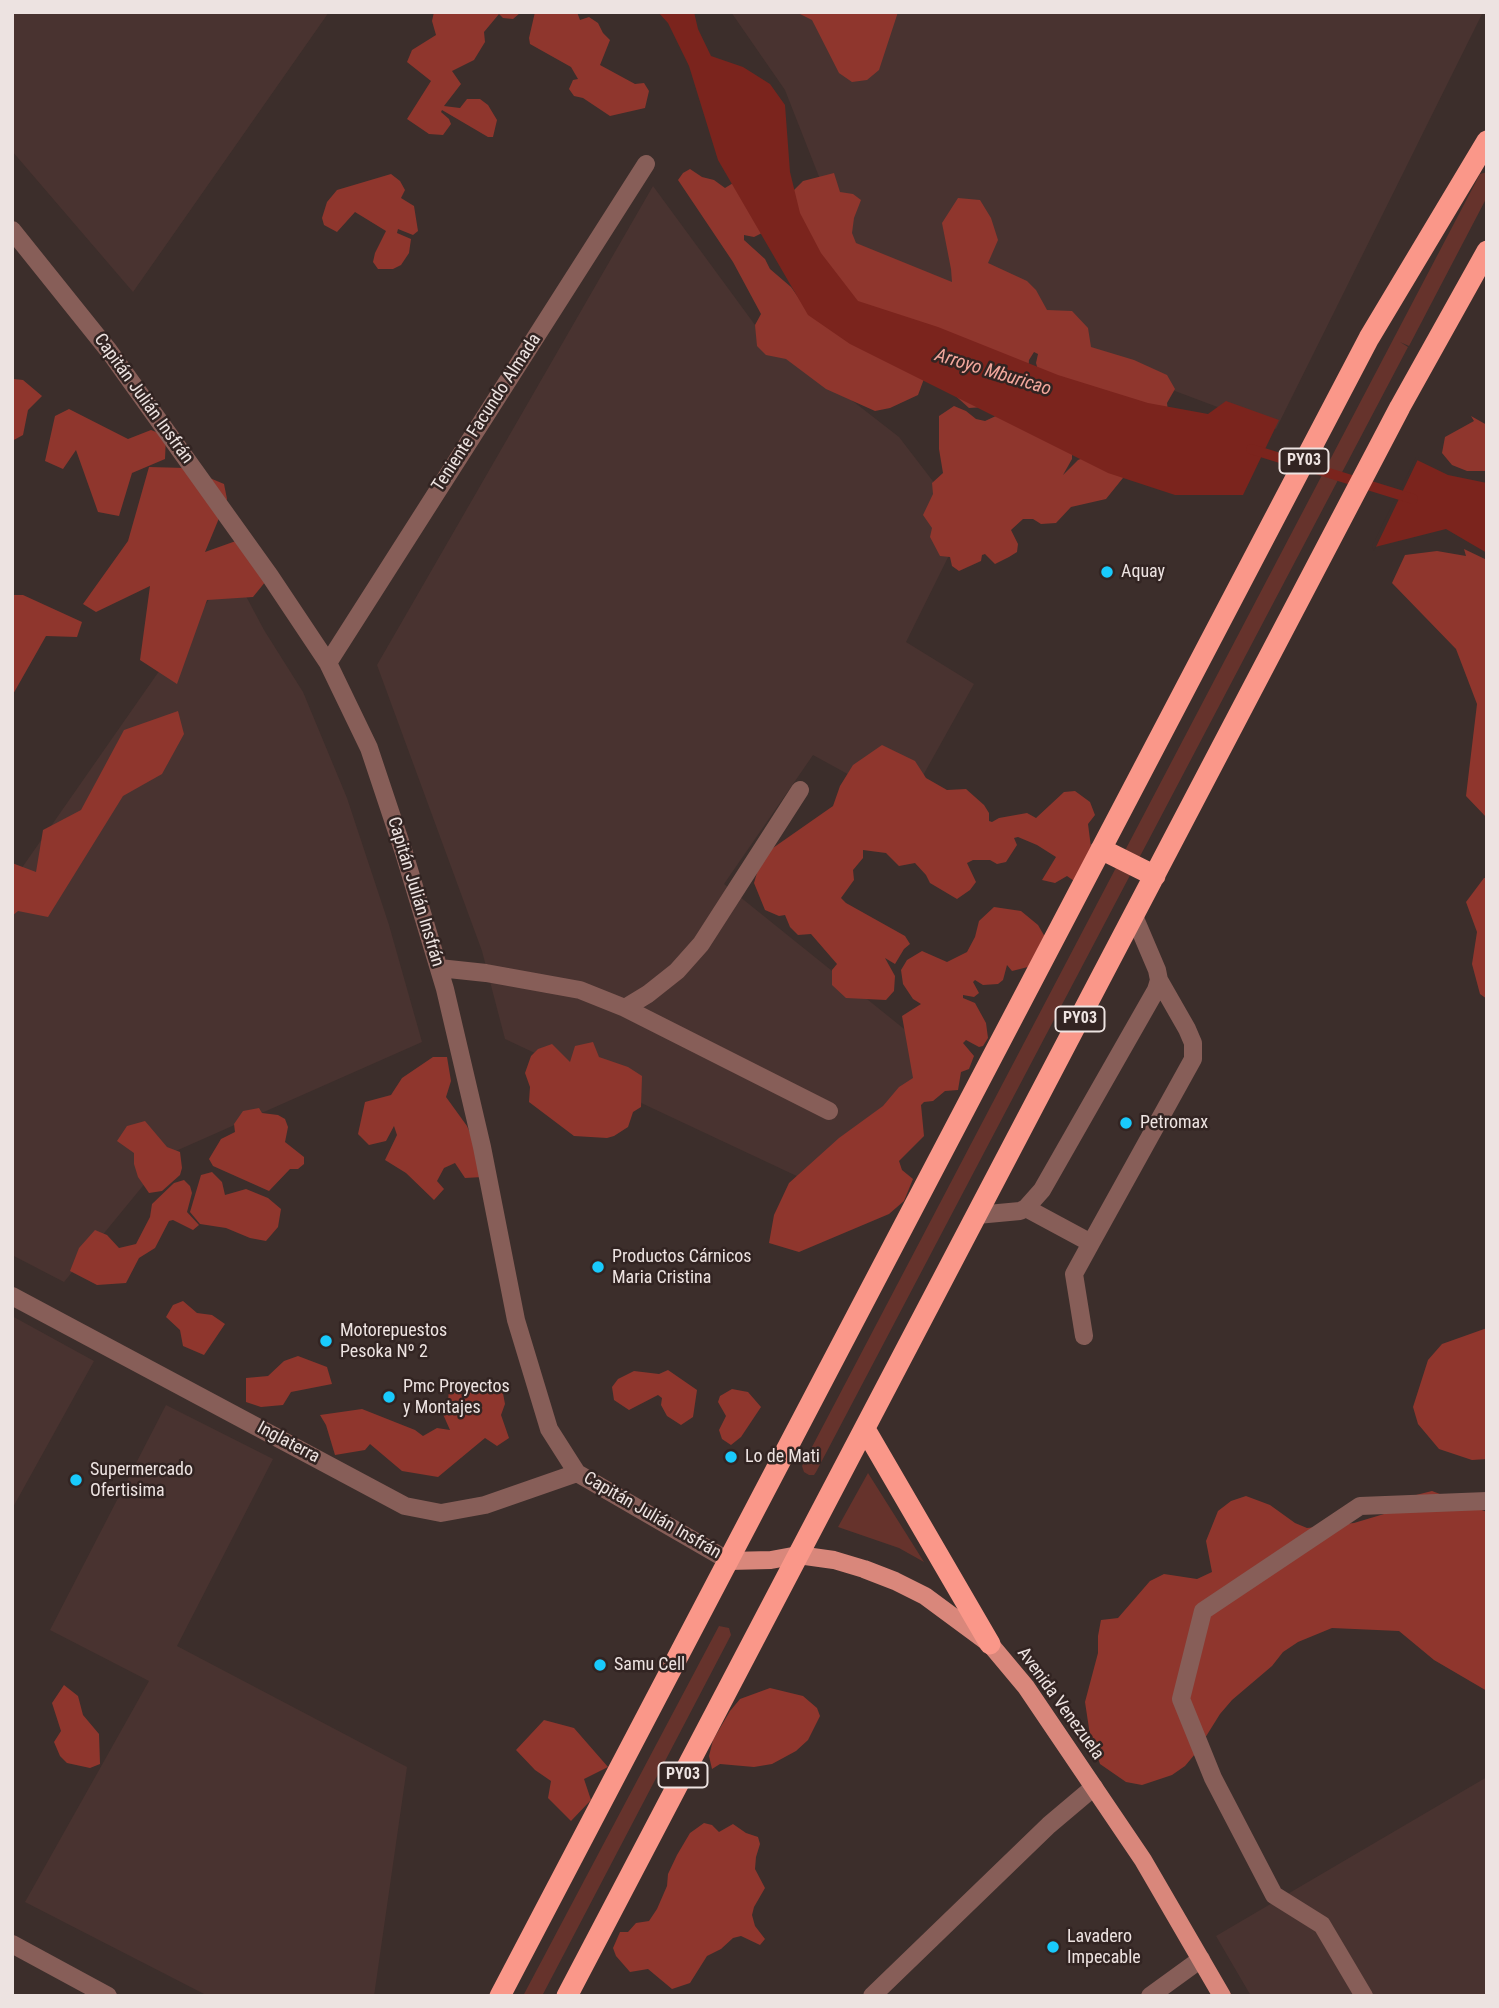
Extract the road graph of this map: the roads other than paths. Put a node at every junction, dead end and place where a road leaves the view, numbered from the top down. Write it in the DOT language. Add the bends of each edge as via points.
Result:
graph roads {
  1 [pos="1485,149"];
  2 [pos="646,163"];
  3 [pos="12,230"];
  4 [pos="1487,251"];
  5 [pos="328,663"];
  6 [pos="800,790"];
  7 [pos="1101,849"];
  8 [pos="1154,876"];
  9 [pos="1133,916"];
  10 [pos="439,968"];
  11 [pos="1159,980"];
  12 [pos="625,1008"];
  13 [pos="829,1111"];
  14 [pos="1026,1208"];
  15 [pos="977,1214"];
  16 [pos="1091,1243"];
  17 [pos="12,1296"];
  18 [pos="1084,1336"];
  19 [pos="865,1429"];
  20 [pos="577,1473"];
  21 [pos="1487,1501"];
  22 [pos="798,1555"];
  23 [pos="729,1561"];
  24 [pos="990,1644"];
  25 [pos="1094,1787"];
  26 [pos="12,1944"];
  27 [pos="1201,1959"];
  28 [pos="108,1996"];
  29 [pos="500,1996"];
  30 [pos="567,1996"];
  31 [pos="872,1996"];
  32 [pos="1150,1996"];
  33 [pos="1222,1996"];
  34 [pos="1364,1996"];
  1 -- 7 [label="highway, PY03" via="1369,338"];
  2 -- 5 [label="street, Teniente Facundo Almada"];
  3 -- 5 [label="street, Capitán Julián Insfrán" via="117,362"];
  4 -- 8 [label="highway, PY03"];
  5 -- 10 [label="street, Capitán Julián Insfrán" via="369,748"];
  6 -- 12 [label="street" via="701,944 677,971"];
  7 -- 8 [label="highway"];
  7 -- 23 [label="highway, PY03"];
  8 -- 9 [label="highway, PY03"];
  9 -- 11 [label="street"];
  9 -- 15 [label="highway, PY03"];
  10 -- 12 [label="street" via="580,990"];
  10 -- 20 [label="street, Capitán Julián Insfrán" via="482,1147 516,1320 549,1429"];
  11 -- 14 [label="street" via="1042,1190"];
  11 -- 16 [label="street" via="1187,1029 1193,1059"];
  12 -- 13 [label="street"];
  14 -- 15 [label="street"];
  14 -- 16 [label="street"];
  15 -- 19 [label="highway, PY03"];
  16 -- 18 [label="street" via="1074,1274"];
  17 -- 20 [label="street, Inglaterra" via="405,1506 442,1513 485,1505"];
  19 -- 22 [label="highway, PY03"];
  19 -- 24 [label="highway"];
  20 -- 23 [label="street, Capitán Julián Insfrán"];
  21 -- 34 [label="street" via="1360,1506 1203,1611 1187,1674 1181,1699 1213,1778 1274,1895 1322,1926"];
  22 -- 23 [label="main road, Avenida Venezuela"];
  22 -- 24 [label="main road, Avenida Venezuela" via="834,1560 895,1581 925,1596"];
  22 -- 30 [label="highway, PY03"];
  23 -- 29 [label="highway, PY03"];
  24 -- 25 [label="main road, Avenida Venezuela" via="1027,1687"];
  25 -- 27 [label="main road, Avenida Venezuela"];
  25 -- 31 [label="street"];
  26 -- 28 [label="street"];
  27 -- 32 [label="street"];
  27 -- 33 [label="main road, Avenida Venezuela"];
}
